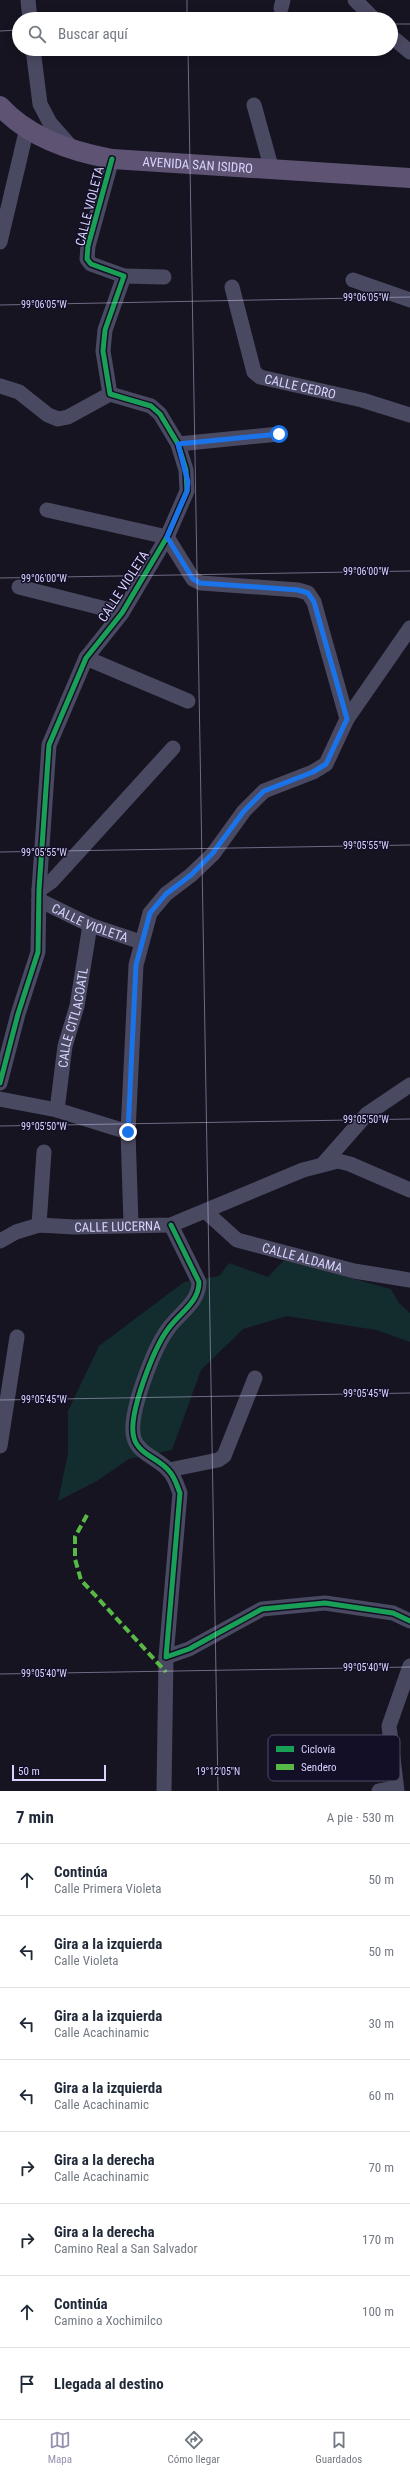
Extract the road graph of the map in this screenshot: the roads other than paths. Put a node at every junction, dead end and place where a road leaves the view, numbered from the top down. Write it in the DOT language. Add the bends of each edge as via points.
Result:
graph roads {
  1 [pos="28,0"];
  2 [pos="355,0"];
  3 [pos="29,12"];
  4 [pos="367,12"];
  5 [pos="398,42"];
  6 [pos="410,52"];
  7 [pos="34,56"];
  8 [pos="0,106"];
  9 [pos="254,106"];
  10 [pos="27,128"];
  11 [pos="76,152"];
  12 [pos="112,159"];
  13 [pos="272,170"];
  14 [pos="410,178"];
  15 [pos="0,242"];
  16 [pos="124,276"];
  17 [pos="164,277"];
  18 [pos="353,280"];
  19 [pos="232,287"];
  20 [pos="410,300"];
  21 [pos="0,386"];
  22 [pos="110,394"];
  23 [pos="410,415"];
  24 [pos="279,434"];
  25 [pos="178,444"];
  26 [pos="47,510"];
  27 [pos="167,537"];
  28 [pos="19,587"];
  29 [pos="122,613"];
  30 [pos="410,628"];
  31 [pos="86,658"];
  32 [pos="188,701"];
  33 [pos="347,719"];
  34 [pos="174,748"];
  35 [pos="39,895"];
  36 [pos="90,925"];
  37 [pos="141,942"];
  38 [pos="0,1079"];
  39 [pos="410,1084"];
  40 [pos="0,1099"];
  41 [pos="57,1110"];
  42 [pos="128,1132"];
  43 [pos="44,1152"];
  44 [pos="323,1164"];
  45 [pos="410,1190"];
  46 [pos="206,1211"];
  47 [pos="131,1224"];
  48 [pos="39,1225"];
  49 [pos="171,1225"];
  50 [pos="0,1241"];
  51 [pos="410,1280"];
  52 [pos="17,1337"];
  53 [pos="256,1378"];
  54 [pos="3,1404"];
  55 [pos="0,1446"];
  56 [pos="169,1470"];
  57 [pos="410,1620"];
  58 [pos="166,1657"];
  59 [pos="410,1666"];
  60 [pos="390,1735"];
  61 [pos="397,1790"];
  62 [pos="164,1791"];
  63 [pos="379,1791"];
  1 -- 3 [label="street"];
  2 -- 4 [label="street"];
  5 -- 6 [label="street"];
  7 -- 11 [label="street" via="40,104 50,123"];
  8 -- 10 [label="main road, AVENIDA SAN ISIDRO"];
  9 -- 13 [label="street"];
  10 -- 11 [label="main road, AVENIDA SAN ISIDRO"];
  10 -- 15 [label="street"];
  11 -- 12 [label="main road, AVENIDA SAN ISIDRO"];
  12 -- 13 [label="main road, AVENIDA SAN ISIDRO"];
  12 -- 16 [label="street, CALLE VIOLETA" via="88,246 87,259 90,264"];
  13 -- 14 [label="main road, AVENIDA SAN ISIDRO"];
  16 -- 17 [label="street, CALLE VIOLETA"];
  16 -- 22 [label="street" via="105,330 103,351"];
  18 -- 20 [label="street"];
  19 -- 23 [label="street, CALLE CEDRO" via="254,372 260,377 362,400"];
  21 -- 22 [label="street" via="19,392 48,415 58,418 68,417"];
  22 -- 25 [label="street, CALLE VIOLETA" via="151,406 160,414"];
  24 -- 25 [label="street"];
  25 -- 27 [label="street, CALLE VIOLETA" via="188,482 187,491"];
  26 -- 27 [label="street"];
  27 -- 29 [label="street, CALLE VIOLETA"];
  27 -- 33 [label="street" via="193,579 200,583 298,590 308,593 314,602"];
  28 -- 29 [label="street"];
  29 -- 31 [label="street, CALLE VIOLETA"];
  30 -- 33 [label="street"];
  31 -- 32 [label="street"];
  31 -- 35 [label="street, CALLE VIOLETA" via="49,745"];
  33 -- 37 [label="street" via="326,764 313,772 264,791 244,811 212,854 191,875 166,894 150,913"];
  34 -- 35 [label="street"];
  35 -- 36 [label="street, CALLE VIOLETA"];
  35 -- 38 [label="street, CALLE VIOLETA" via="38,952"];
  36 -- 37 [label="street, CALLE VIOLETA"];
  36 -- 41 [label="street, CALLE CITLACOATL" via="77,1006 65,1046"];
  37 -- 42 [label="street" via="136,965"];
  39 -- 44 [label="street" via="367,1114"];
  40 -- 41 [label="street"];
  41 -- 42 [label="street"];
  42 -- 47 [label="street"];
  43 -- 48 [label="street"];
  44 -- 45 [label="street" via="338,1161 350,1164"];
  44 -- 46 [label="street, CALLE LUCERNA"];
  46 -- 49 [label="street, CALLE LUCERNA"];
  46 -- 51 [label="street, CALLE ALDAMA" via="237,1240 354,1271"];
  47 -- 48 [label="street, CALLE LUCERNA" via="89,1227"];
  47 -- 49 [label="street, CALLE LUCERNA"];
  48 -- 50 [label="street, CALLE LUCERNA" via="16,1232"];
  49 -- 56 [label="street" via="199,1282 199,1292 195,1300 168,1329 156,1352 141,1390 132,1428 134,1440 144,1452"];
  52 -- 54 [label="street"];
  53 -- 56 [label="street" via="224,1456 218,1460"];
  54 -- 55 [label="street"];
  56 -- 58 [label="street" via="180,1493 180,1506"];
  57 -- 58 [label="street" via="393,1613 325,1603 262,1609 189,1649"];
  58 -- 62 [label="street"];
  59 -- 60 [label="street" via="389,1726"];
  61 -- 63 [label="street"];
}
